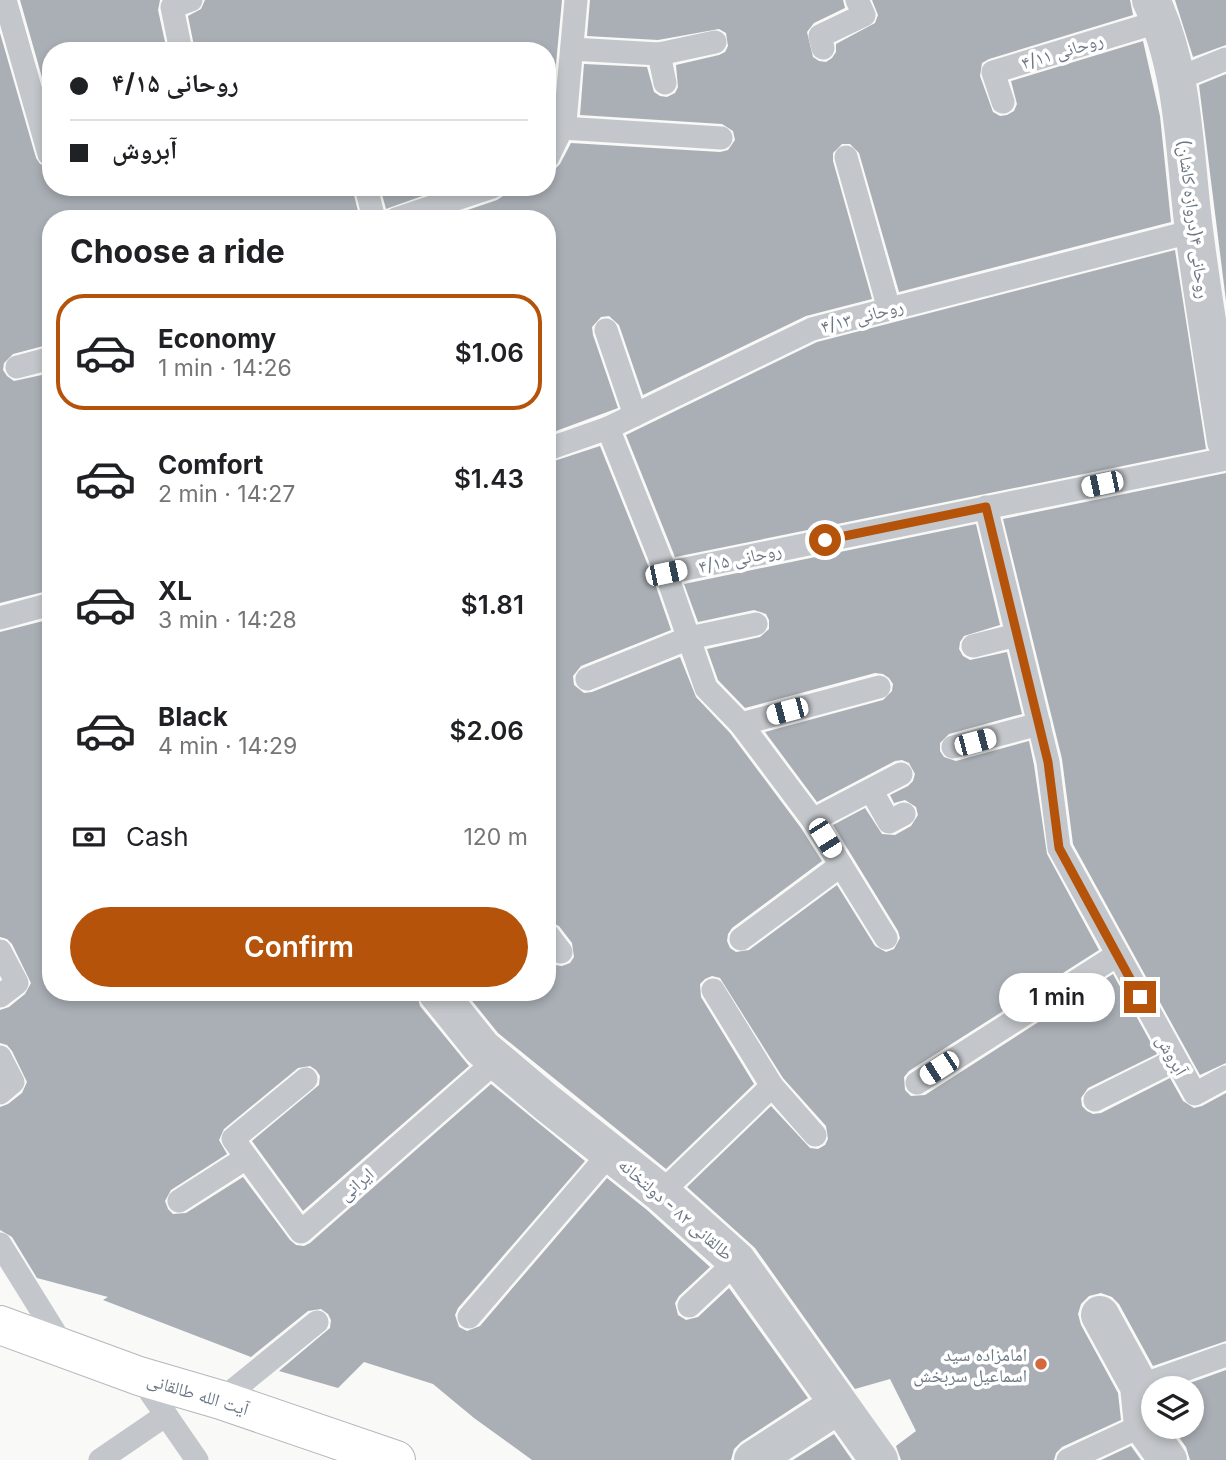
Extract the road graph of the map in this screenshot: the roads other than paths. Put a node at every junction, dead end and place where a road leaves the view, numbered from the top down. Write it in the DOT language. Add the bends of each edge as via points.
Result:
graph roads {
  1 [pos="5,0"];
  2 [pos="191,0"];
  3 [pos="576,0"];
  4 [pos="857,0"];
  5 [pos="1156,11"];
  6 [pos="179,42"];
  7 [pos="715,42"];
  8 [pos="823,48"];
  9 [pos="572,49"];
  10 [pos="659,54"];
  11 [pos="1226,59"];
  12 [pos="1177,79"];
  13 [pos="665,83"];
  14 [pos="1003,103"];
  15 [pos="562,128"];
  16 [pos="42,130"];
  17 [pos="721,138"];
  18 [pos="556,140"];
  19 [pos="846,157"];
  20 [pos="436,196"];
  21 [pos="412,210"];
  22 [pos="1194,231"];
  23 [pos="889,309"];
  24 [pos="606,330"];
  25 [pos="42,360"];
  26 [pos="17,367"];
  27 [pos="635,415"];
  28 [pos="608,428"];
  29 [pos="1226,441"];
  30 [pos="556,446"];
  31 [pos="1226,459"];
  32 [pos="986,507"];
  33 [pos="666,573"];
  34 [pos="42,606"];
  35 [pos="0,618"];
  36 [pos="755,624"];
  37 [pos="1017,635"];
  38 [pos="689,638"];
  39 [pos="973,646"];
  40 [pos="587,679"];
  41 [pos="879,687"];
  42 [pos="741,724"];
  43 [pos="1039,724"];
  44 [pos="953,747"];
  45 [pos="901,774"];
  46 [pos="871,790"];
  47 [pos="904,814"];
  48 [pos="813,820"];
  49 [pos="841,865"];
  50 [pos="886,938"];
  51 [pos="741,939"];
  52 [pos="0,951"];
  53 [pos="1117,955"];
  54 [pos="713,990"];
  55 [pos="0,996"];
  56 [pos="444,1001"];
  57 [pos="0,1057"];
  58 [pos="497,1060"];
  59 [pos="1175,1060"];
  60 [pos="1226,1077"];
  61 [pos="306,1079"];
  62 [pos="917,1083"];
  63 [pos="772,1086"];
  64 [pos="7,1087"];
  65 [pos="1095,1100"];
  66 [pos="815,1135"];
  67 [pos="240,1149"];
  68 [pos="610,1153"];
  69 [pos="661,1193"];
  70 [pos="179,1201"];
  71 [pos="0,1244"];
  72 [pos="737,1261"];
  73 [pos="689,1306"];
  74 [pos="1100,1315"];
  75 [pos="468,1317"];
  76 [pos="317,1322"];
  77 [pos="0,1325"];
  78 [pos="64,1347"];
  79 [pos="1226,1356"];
  80 [pos="139,1376"];
  81 [pos="1139,1386"];
  82 [pos="221,1400"];
  83 [pos="838,1405"];
  84 [pos="1141,1406"];
  85 [pos="166,1415"];
  86 [pos="1141,1426"];
  87 [pos="1153,1439"];
  88 [pos="1072,1459"];
  89 [pos="100,1460"];
  90 [pos="197,1460"];
  91 [pos="396,1460"];
  92 [pos="752,1460"];
  93 [pos="879,1460"];
  94 [pos="1168,1460"];
  1 -- 16 [label="lane"];
  2 -- 6 [label="lane" via="172,7"];
  3 -- 9 [label="lane"];
  4 -- 8 [label="lane" via="864,15 820,36"];
  5 -- 12 [label="street, روحانی ۴(دروازه کاشان)"];
  5 -- 14 [label="lane, روحانی ۴/۱۱" via="993,72"];
  7 -- 10 [label="lane"];
  9 -- 10 [label="lane"];
  9 -- 15 [label="lane"];
  10 -- 13 [label="lane"];
  11 -- 12 [label="lane"];
  12 -- 22 [label="street, روحانی ۴(دروازه کاشان)"];
  15 -- 17 [label="lane"];
  15 -- 18 [label="lane"];
  19 -- 23 [label="lane"];
  20 -- 21 [label="lane"];
  22 -- 23 [label="lane, روحانی ۴/۱۳"];
  22 -- 29 [label="street, روحانی ۴(دروازه کاشان)"];
  23 -- 27 [label="lane, روحانی ۴/۱۳" via="812,330"];
  24 -- 27 [label="lane"];
  25 -- 26 [label="lane"];
  27 -- 28 [label="lane, روحانی ۴/۱۳"];
  28 -- 30 [label="lane, روحانی ۴/۱۳"];
  28 -- 33 [label="lane"];
  31 -- 32 [label="lane, روحانی ۴/۱۵"];
  32 -- 33 [label="lane, روحانی ۴/۱۵"];
  32 -- 37 [label="lane, آبروش"];
  33 -- 38 [label="lane"];
  34 -- 35 [label="lane"];
  36 -- 38 [label="lane"];
  37 -- 39 [label="lane"];
  37 -- 43 [label="lane, آبروش"];
  38 -- 40 [label="lane"];
  38 -- 42 [label="lane" via="706,688"];
  41 -- 42 [label="lane"];
  42 -- 48 [label="lane"];
  43 -- 44 [label="lane"];
  43 -- 53 [label="lane, آبروش" via="1059,848"];
  45 -- 46 [label="lane"];
  46 -- 47 [label="lane" via="889,822"];
  46 -- 48 [label="lane"];
  48 -- 49 [label="lane"];
  49 -- 50 [label="lane"];
  49 -- 51 [label="lane"];
  52 -- 55 [label="lane" via="18,983"];
  53 -- 59 [label="lane, آبروش"];
  53 -- 62 [label="lane"];
  54 -- 63 [label="lane"];
  56 -- 58 [label="street, طالقانی ۸۲ - دولتخانه"];
  57 -- 64 [label="lane"];
  58 -- 67 [label="lane, ایرانی" via="301,1232"];
  58 -- 68 [label="street, طالقانی ۸۲ - دولتخانه"];
  59 -- 60 [label="lane, آبروش" via="1195,1094"];
  59 -- 65 [label="lane"];
  61 -- 67 [label="lane"];
  63 -- 66 [label="lane"];
  63 -- 69 [label="lane"];
  67 -- 70 [label="lane"];
  68 -- 69 [label="street, طالقانی ۸۲ - دولتخانه"];
  68 -- 75 [label="lane"];
  69 -- 72 [label="street, طالقانی ۸۲ - دولتخانه"];
  71 -- 78 [label="lane"];
  72 -- 73 [label="lane"];
  72 -- 83 [label="street, طالقانی ۸۲ - دولتخانه"];
  74 -- 81 [label="street"];
  76 -- 82 [label="lane"];
  77 -- 78 [label="main road, آیت الله طالقانی"];
  78 -- 80 [label="main road, آیت الله طالقانی"];
  79 -- 81 [label="lane"];
  80 -- 82 [label="main road, آیت الله طالقانی"];
  80 -- 85 [label="lane"];
  81 -- 84 [label="street"];
  82 -- 91 [label="main road, آیت الله طالقانی"];
  83 -- 92 [label="street"];
  83 -- 93 [label="street, طالقانی ۸۲ - دولتخانه"];
  85 -- 89 [label="lane"];
  85 -- 90 [label="lane"];
  86 -- 88 [label="lane"];
  87 -- 94 [label="street"];
}
